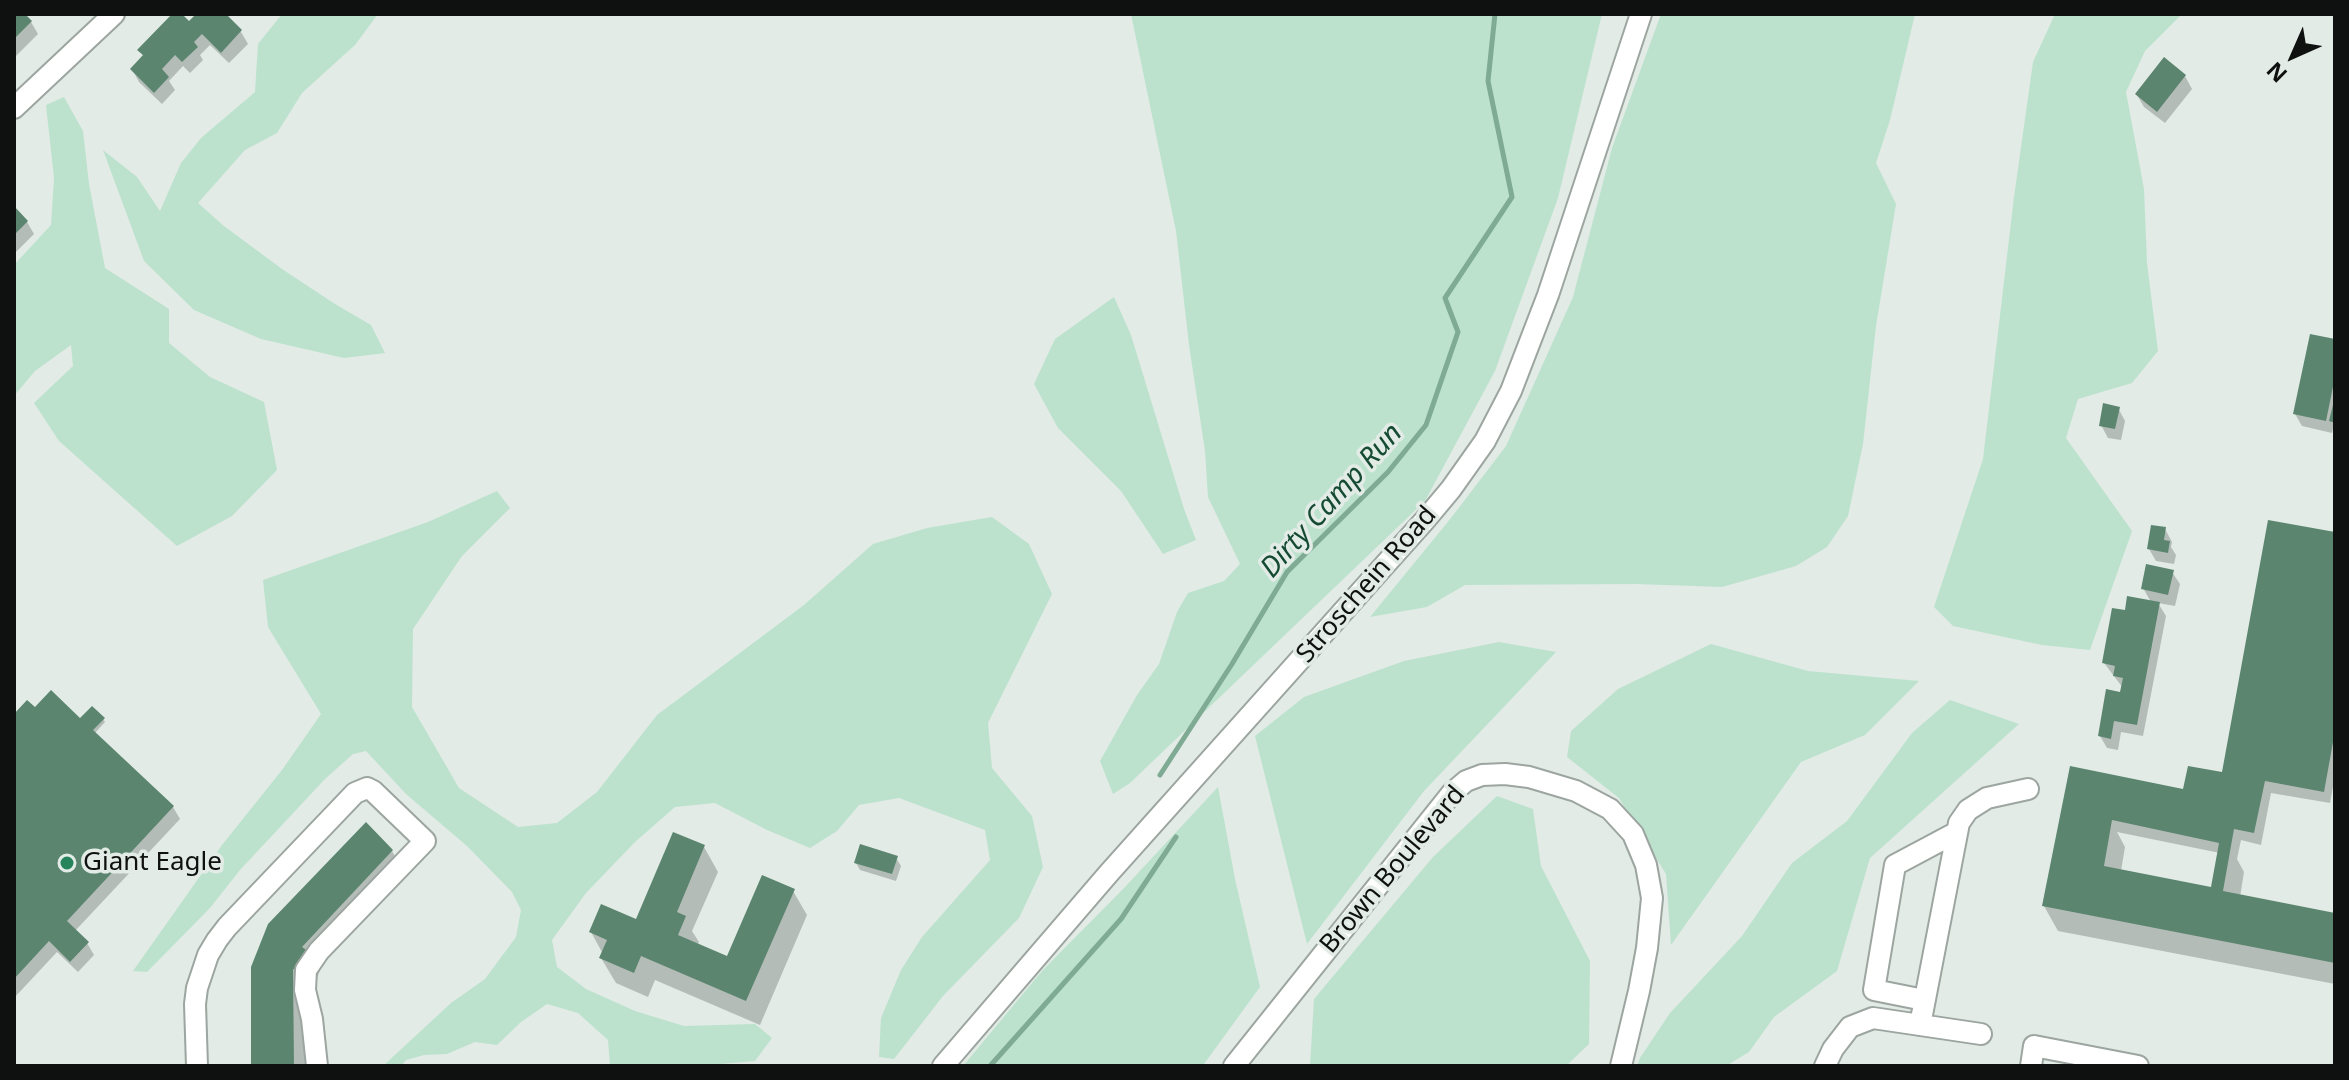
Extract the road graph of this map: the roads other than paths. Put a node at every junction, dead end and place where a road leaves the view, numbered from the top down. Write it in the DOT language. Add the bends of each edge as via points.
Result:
graph roads {
  1 [pos="114,14"];
  2 [pos="1641,14"];
  3 [pos="14,108"];
  4 [pos="2028,789"];
  5 [pos="1957,832"];
  6 [pos="1924,1000"];
  7 [pos="1920,1025"];
  8 [pos="1981,1034"];
  9 [pos="197,1066"];
  10 [pos="317,1066"];
  11 [pos="943,1066"];
  12 [pos="1234,1066"];
  13 [pos="1621,1066"];
  14 [pos="1825,1066"];
  15 [pos="2031,1066"];
  16 [pos="2138,1066"];
  1 -- 3 [label="street"];
  2 -- 11 [label="street, Stroschein Road" via="1528,349 1477,453 1425,520"];
  4 -- 5 [label="street" via="1987,798 1968,810"];
  5 -- 6 [label="street"];
  5 -- 6 [label="street" via="1895,865 1874,990"];
  6 -- 7 [label="street"];
  7 -- 8 [label="street"];
  7 -- 14 [label="street" via="1873,1018 1850,1027"];
  9 -- 10 [label="street" via="197,988 217,940 355,793 367,788 425,841 306,970"];
  12 -- 13 [label="street, Brown Boulevard" via="1452,793 1482,775 1505,774 1576,791 1610,809 1633,834 1646,865 1652,898 1647,948"];
  15 -- 16 [label="street" via="2034,1046"];
}
